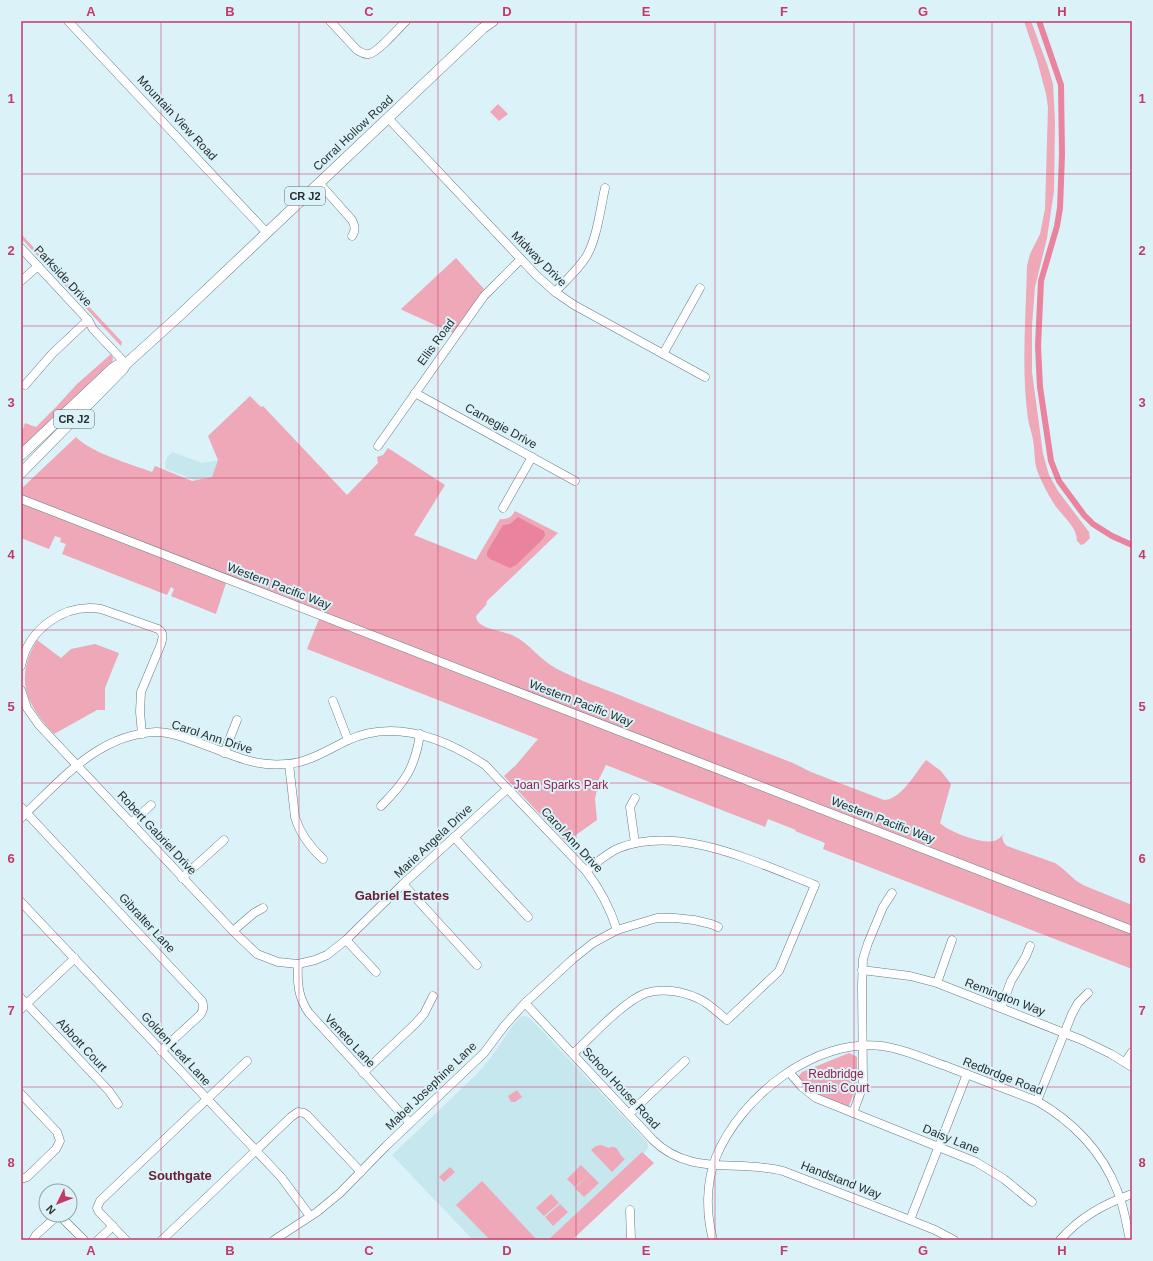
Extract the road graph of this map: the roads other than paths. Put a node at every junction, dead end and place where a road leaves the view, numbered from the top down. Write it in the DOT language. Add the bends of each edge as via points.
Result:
graph roads {
  1 [pos="68,21"];
  2 [pos="330,21"];
  3 [pos="406,21"];
  4 [pos="493,21"];
  5 [pos="485,24"];
  6 [pos="388,118"];
  7 [pos="320,183"];
  8 [pos="605,188"];
  9 [pos="267,233"];
  10 [pos="352,236"];
  11 [pos="21,248"];
  12 [pos="521,259"];
  13 [pos="38,266"];
  14 [pos="21,282"];
  15 [pos="700,288"];
  16 [pos="555,292"];
  17 [pos="88,320"];
  18 [pos="663,354"];
  19 [pos="128,362"];
  20 [pos="705,377"];
  21 [pos="26,385"];
  22 [pos="415,392"];
  23 [pos="378,446"];
  24 [pos="21,455"];
  25 [pos="532,457"];
  26 [pos="29,465"];
  27 [pos="21,473"];
  28 [pos="575,481"];
  29 [pos="21,498"];
  30 [pos="503,508"];
  31 [pos="24,645"];
  32 [pos="21,666"];
  33 [pos="21,694"];
  34 [pos="333,701"];
  35 [pos="237,720"];
  36 [pos="142,734"];
  37 [pos="420,734"];
  38 [pos="348,740"];
  39 [pos="224,752"];
  40 [pos="289,764"];
  41 [pos="77,765"];
  42 [pos="507,789"];
  43 [pos="635,798"];
  44 [pos="151,805"];
  45 [pos="381,806"];
  46 [pos="23,812"];
  47 [pos="131,823"];
  48 [pos="454,837"];
  49 [pos="224,840"];
  50 [pos="635,843"];
  51 [pos="323,859"];
  52 [pos="586,871"];
  53 [pos="182,878"];
  54 [pos="403,884"];
  55 [pos="892,893"];
  56 [pos="21,902"];
  57 [pos="263,908"];
  58 [pos="528,917"];
  59 [pos="718,927"];
  60 [pos="617,930"];
  61 [pos="1132,930"];
  62 [pos="233,931"];
  63 [pos="346,940"];
  64 [pos="952,940"];
  65 [pos="1030,946"];
  66 [pos="75,958"];
  67 [pos="298,964"];
  68 [pos="477,965"];
  69 [pos="862,970"];
  70 [pos="376,972"];
  71 [pos="937,984"];
  72 [pos="1088,992"];
  73 [pos="433,996"];
  74 [pos="23,1004"];
  75 [pos="525,1004"];
  76 [pos="1001,1008"];
  77 [pos="1064,1032"];
  78 [pos="863,1046"];
  79 [pos="161,1051"];
  80 [pos="1132,1052"];
  81 [pos="573,1054"];
  82 [pos="247,1061"];
  83 [pos="684,1061"];
  84 [pos="1125,1062"];
  85 [pos="1132,1067"];
  86 [pos="788,1072"];
  87 [pos="363,1073"];
  88 [pos="967,1074"];
  89 [pos="21,1094"];
  90 [pos="207,1100"];
  91 [pos="1037,1101"];
  92 [pos="118,1104"];
  93 [pos="853,1113"];
  94 [pos="629,1114"];
  95 [pos="410,1123"];
  96 [pos="938,1147"];
  97 [pos="255,1150"];
  98 [pos="713,1165"];
  99 [pos="361,1172"];
  100 [pos="21,1179"];
  101 [pos="1132,1194"];
  102 [pos="1120,1198"];
  103 [pos="1032,1202"];
  104 [pos="630,1210"];
  105 [pos="310,1216"];
  106 [pos="910,1220"];
  107 [pos="113,1226"];
  108 [pos="34,1240"];
  109 [pos="84,1240"];
  110 [pos="98,1240"];
  111 [pos="126,1240"];
  112 [pos="162,1240"];
  113 [pos="274,1240"];
  114 [pos="631,1240"];
  115 [pos="713,1240"];
  116 [pos="954,1240"];
  117 [pos="1060,1240"];
  118 [pos="1130,1240"];
  1 -- 9 [label="street, Mountain View Road"];
  2 -- 3 [label="street" via="357,50 364,54 375,51"];
  4 -- 5 [label="main road, Corral Hollow Road / CR J2"];
  5 -- 6 [label="main road, Corral Hollow Road / CR J2"];
  6 -- 7 [label="main road, Corral Hollow Road / CR J2"];
  6 -- 12 [label="street, Midway Drive"];
  7 -- 9 [label="main road, Corral Hollow Road / CR J2"];
  7 -- 10 [label="street" via="352,220 355,225"];
  8 -- 16 [label="street" via="589,251 579,267"];
  9 -- 19 [label="main road, Corral Hollow Road / CR J2"];
  11 -- 13 [label="street, Parkside Drive"];
  12 -- 16 [label="street, Midway Drive"];
  12 -- 22 [label="street, Ellis Road" via="484,296"];
  13 -- 14 [label="street"];
  13 -- 17 [label="street, Parkside Drive"];
  15 -- 18 [label="street"];
  16 -- 18 [label="street, Midway Drive"];
  17 -- 19 [label="street, Parkside Drive" via="93,329"];
  17 -- 21 [label="street" via="52,354"];
  18 -- 20 [label="street, Midway Drive"];
  19 -- 24 [label="main road, Corral Hollow Road / CR J2" via="112,369"];
  19 -- 26 [label="main road, Corral Hollow Road / CR J2"];
  22 -- 23 [label="street, Ellis Road"];
  22 -- 25 [label="street, Carnegie Drive"];
  24 -- 26 [label="main road" via="26,458"];
  25 -- 28 [label="street, Carnegie Drive"];
  25 -- 30 [label="street"];
  26 -- 27 [label="main road, Corral Hollow Road / CR J2"];
  29 -- 61 [label="street, Western Pacific Way"];
  31 -- 32 [label="street"];
  31 -- 36 [label="street" via="56,617 68,611 86,608 101,609 162,631 161,644 141,692"];
  33 -- 41 [label="street, Robert Gabriel Drive" via="36,721"];
  34 -- 38 [label="street"];
  35 -- 39 [label="street"];
  36 -- 39 [label="street, Carol Ann Drive" via="156,732 177,736"];
  36 -- 41 [label="street, Carol Ann Drive" via="103,746"];
  37 -- 38 [label="street, Carol Ann Drive" via="391,730"];
  37 -- 42 [label="street, Carol Ann Drive" via="448,743 485,765"];
  37 -- 45 [label="street" via="417,751 408,774"];
  38 -- 40 [label="street, Carol Ann Drive" via="312,757"];
  39 -- 40 [label="street, Carol Ann Drive" via="252,763"];
  40 -- 51 [label="street" via="297,825 304,838"];
  41 -- 46 [label="street, Carol Ann Drive"];
  41 -- 47 [label="street, Robert Gabriel Drive"];
  42 -- 48 [label="street, Marie Angela Drive"];
  42 -- 52 [label="street, Carol Ann Drive"];
  43 -- 50 [label="street" via="630,807"];
  44 -- 47 [label="street"];
  46 -- 79 [label="street, Gibralter Lane" via="202,1000 204,1005 200,1015"];
  47 -- 53 [label="street, Robert Gabriel Drive"];
  48 -- 54 [label="street, Marie Angela Drive"];
  48 -- 58 [label="street"];
  49 -- 53 [label="street"];
  50 -- 52 [label="street" via="618,849"];
  50 -- 81 [label="street" via="664,841 697,844 815,885 779,971 727,1020 699,998 665,990 646,993 628,1003"];
  52 -- 60 [label="street, Carol Ann Drive" via="605,898"];
  53 -- 62 [label="street, Robert Gabriel Drive"];
  54 -- 63 [label="street, Marie Angela Drive"];
  54 -- 68 [label="street"];
  55 -- 69 [label="street" via="882,907 868,942"];
  56 -- 66 [label="street, Golden Leaf Lane"];
  57 -- 62 [label="street"];
  59 -- 60 [label="street, Mabel Josephine Lane" via="694,920 656,918"];
  60 -- 75 [label="street, Mabel Josephine Lane" via="593,943 573,959"];
  62 -- 67 [label="street, Robert Gabriel Drive" via="257,954 278,962"];
  63 -- 67 [label="street, Marie Angela Drive" via="327,955"];
  63 -- 70 [label="street"];
  64 -- 71 [label="street"];
  65 -- 76 [label="street" via="1011,981"];
  66 -- 74 [label="street"];
  66 -- 79 [label="street, Golden Leaf Lane"];
  67 -- 87 [label="street, Veneto Lane" via="300,998 305,1008"];
  69 -- 71 [label="street, Remington Way" via="910,976"];
  69 -- 78 [label="street"];
  71 -- 76 [label="street, Remington Way"];
  72 -- 77 [label="street" via="1075,1008"];
  73 -- 87 [label="street" via="416,1024"];
  74 -- 92 [label="street, Abbott Court" via="109,1091"];
  75 -- 81 [label="street, School House Road"];
  75 -- 95 [label="street, Mabel Josephine Lane" via="484,1053"];
  76 -- 77 [label="street, Remington Way"];
  77 -- 84 [label="street, Remington Way"];
  77 -- 91 [label="street"];
  78 -- 86 [label="street, Redbrdge Road" via="822,1054"];
  78 -- 88 [label="street, Redbrdge Road" via="896,1049"];
  78 -- 93 [label="street" via="863,1082"];
  79 -- 90 [label="street, Golden Leaf Lane"];
  80 -- 84 [label="street"];
  81 -- 94 [label="street, School House Road"];
  82 -- 90 [label="street"];
  83 -- 94 [label="street"];
  84 -- 85 [label="street, Remington Way"];
  86 -- 93 [label="street, Daisy Lane" via="810,1094"];
  86 -- 98 [label="street, Redbrdge Road" via="763,1093 733,1125"];
  87 -- 95 [label="street, Veneto Lane"];
  88 -- 91 [label="street, Redbrdge Road"];
  88 -- 96 [label="street"];
  89 -- 100 [label="street" via="57,1132 60,1141 56,1149 27,1177"];
  90 -- 97 [label="street, Golden Leaf Lane"];
  90 -- 107 [label="street" via="100,1201 97,1208"];
  91 -- 102 [label="street, Redbrdge Road" via="1067,1121 1087,1140 1112,1177"];
  93 -- 96 [label="street, Daisy Lane"];
  94 -- 98 [label="street, School House Road" via="667,1152 692,1162"];
  95 -- 99 [label="street, Mabel Josephine Lane"];
  96 -- 103 [label="street, Daisy Lane" via="989,1169"];
  96 -- 106 [label="street"];
  97 -- 99 [label="street" via="295,1113 302,1112"];
  97 -- 105 [label="street, Golden Leaf Lane" via="288,1186"];
  97 -- 112 [label="street"];
  98 -- 106 [label="street, Handstand Way" via="778,1170"];
  98 -- 115 [label="street, Redbrdge Road" via="708,1197"];
  99 -- 105 [label="street, Mabel Josephine Lane"];
  101 -- 102 [label="street"];
  102 -- 117 [label="street" via="1091,1212"];
  102 -- 118 [label="street, Redbrdge Road"];
  104 -- 114 [label="street"];
  105 -- 113 [label="street, Mabel Josephine Lane"];
  106 -- 116 [label="street, Handstand Way"];
  107 -- 110 [label="street"];
  107 -- 111 [label="street"];
  108 -- 109 [label="street" via="36,1235 57,1216"];
}
